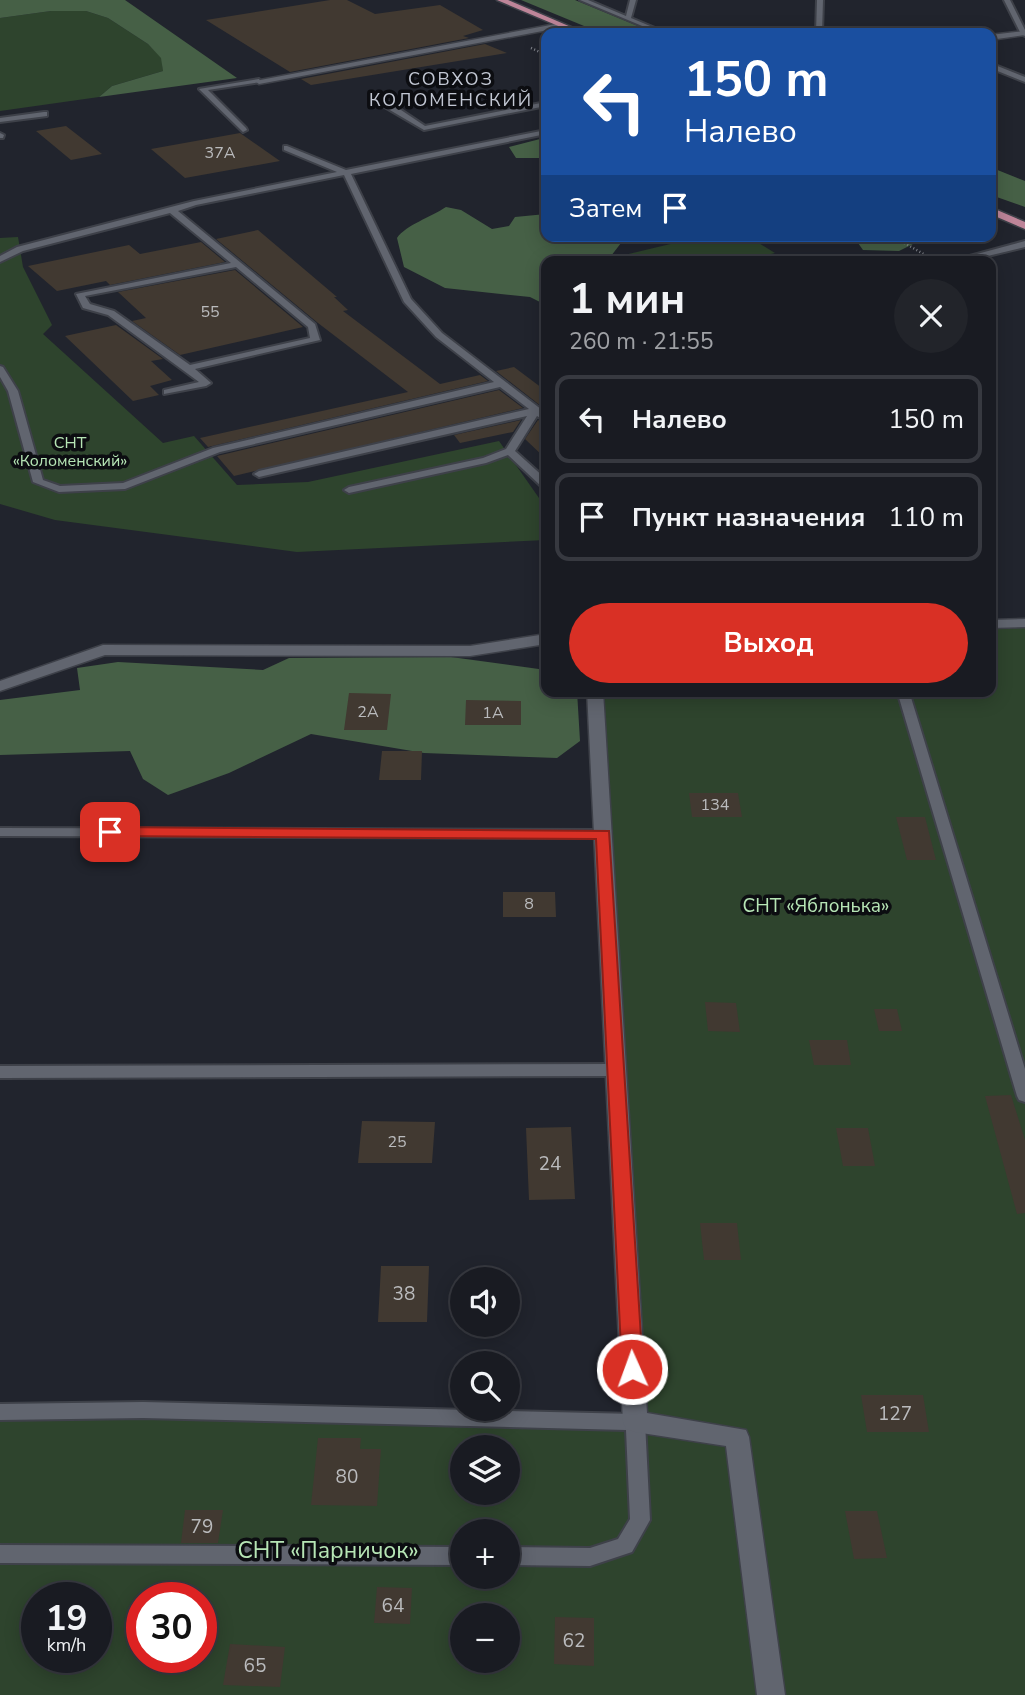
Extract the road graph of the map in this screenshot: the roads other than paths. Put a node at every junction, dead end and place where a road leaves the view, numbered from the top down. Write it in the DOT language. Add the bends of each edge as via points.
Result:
graph roads {
  1 [pos="280,0"];
  2 [pos="501,0"];
  3 [pos="583,0"];
  4 [pos="633,0"];
  5 [pos="820,0"];
  6 [pos="1007,0"];
  7 [pos="268,2"];
  8 [pos="628,19"];
  9 [pos="561,25"];
  10 [pos="545,28"];
  11 [pos="568,28"];
  12 [pos="651,28"];
  13 [pos="819,28"];
  14 [pos="541,29"];
  15 [pos="1024,33"];
  16 [pos="996,37"];
  17 [pos="996,68"];
  18 [pos="1025,80"];
  19 [pos="259,81"];
  20 [pos="386,104"];
  21 [pos="541,105"];
  22 [pos="44,114"];
  23 [pos="0,120"];
  24 [pos="243,130"];
  25 [pos="541,133"];
  26 [pos="287,148"];
  27 [pos="347,173"];
  28 [pos="172,210"];
  29 [pos="996,213"];
  30 [pos="1025,226"];
  31 [pos="1025,244"];
  32 [pos="0,247"];
  33 [pos="20,249"];
  34 [pos="976,256"];
  35 [pos="0,259"];
  36 [pos="238,264"];
  37 [pos="188,368"];
  38 [pos="0,369"];
  39 [pos="499,384"];
  40 [pos="167,392"];
  41 [pos="535,411"];
  42 [pos="541,415"];
  43 [pos="510,451"];
  44 [pos="259,474"];
  45 [pos="541,480"];
  46 [pos="349,491"];
  47 [pos="1025,623"];
  48 [pos="996,624"];
  49 [pos="541,640"];
  50 [pos="0,685"];
  51 [pos="595,697"];
  52 [pos="905,697"];
  53 [pos="0,832"];
  54 [pos="603,834"];
  55 [pos="617,1070"];
  56 [pos="0,1072"];
  57 [pos="1025,1096"];
  58 [pos="0,1412"];
  59 [pos="635,1422"];
  60 [pos="0,1553"];
  61 [pos="450,1556"];
  62 [pos="520,1556"];
  63 [pos="771,1695"];
  1 -- 7 [label="lane"];
  2 -- 9 [label="main road"];
  3 -- 8 [label="lane"];
  4 -- 8 [label="lane"];
  5 -- 13 [label="lane"];
  6 -- 15 [label="lane"];
  8 -- 12 [label="lane"];
  9 -- 10 [label="street"];
  9 -- 11 [label="main road"];
  14 -- 19 [label="street"];
  15 -- 16 [label="street"];
  17 -- 18 [label="lane"];
  19 -- 24 [label="lane" via="203,89"];
  20 -- 21 [label="lane" via="424,128"];
  22 -- 23 [label="lane"];
  25 -- 27 [label="lane"];
  26 -- 27 [label="lane"];
  27 -- 28 [label="lane"];
  27 -- 39 [label="lane" via="407,300 439,335"];
  28 -- 33 [label="lane"];
  28 -- 36 [label="lane"];
  29 -- 30 [label="main road"];
  31 -- 34 [label="lane"];
  32 -- 33 [label="lane"];
  33 -- 35 [label="lane"];
  36 -- 37 [label="lane" via="312,326 315,340"];
  36 -- 37 [label="lane" via="80,294 86,306 111,313"];
  37 -- 40 [label="lane" via="206,383"];
  38 -- 39 [label="lane" via="13,391 38,482 59,489 125,486 217,450"];
  39 -- 41 [label="lane"];
  41 -- 42 [label="lane"];
  41 -- 43 [label="lane"];
  41 -- 44 [label="lane"];
  43 -- 45 [label="lane"];
  43 -- 46 [label="lane"];
  47 -- 48 [label="street"];
  49 -- 50 [label="street" via="470,651 103,650"];
  51 -- 54 [label="street"];
  52 -- 57 [label="lane"];
  53 -- 54 [label="lane"];
  54 -- 55 [label="street"];
  55 -- 56 [label="lane"];
  55 -- 59 [label="street"];
  58 -- 59 [label="lane" via="144,1410"];
  59 -- 62 [label="lane" via="640,1520 625,1546 590,1556"];
  59 -- 63 [label="street" via="737,1437"];
  60 -- 61 [label="lane"];
}
